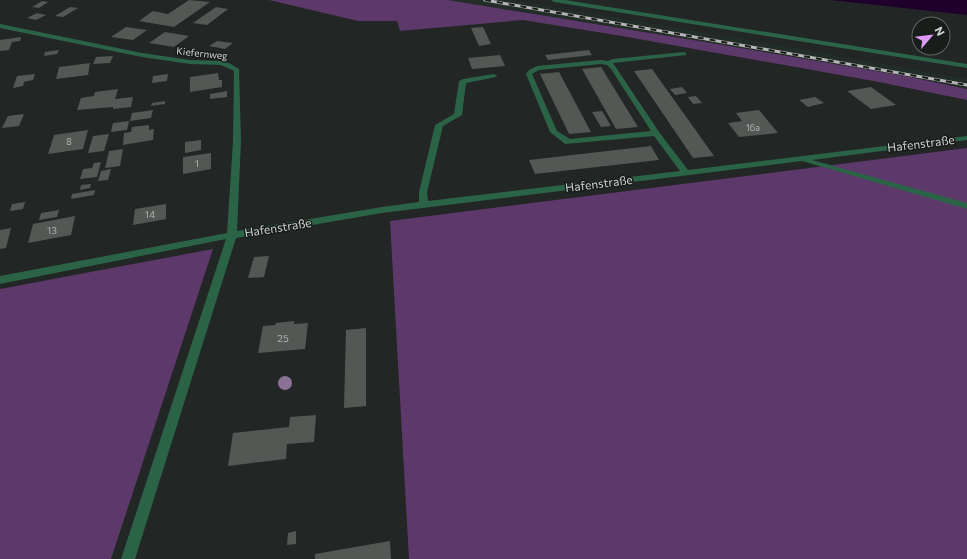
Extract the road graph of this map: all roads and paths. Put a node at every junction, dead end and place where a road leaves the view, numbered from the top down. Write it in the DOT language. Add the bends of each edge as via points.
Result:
graph roads {
  1 [pos="554,0"];
  2 [pos="0,26"];
  3 [pos="684,54"];
  4 [pos="609,63"];
  5 [pos="967,66"];
  6 [pos="494,76"];
  7 [pos="656,133"];
  8 [pos="967,138"];
  9 [pos="799,159"];
  10 [pos="686,173"];
  11 [pos="424,205"];
  12 [pos="967,206"];
  13 [pos="232,235"];
  14 [pos="0,280"];
  15 [pos="128,559"];
  1 -- 5 [label="street"];
  2 -- 13 [label="street, Kiefernweg" via="165,58 223,64 238,70"];
  3 -- 4 [label="street"];
  4 -- 7 [label="street"];
  4 -- 7 [label="street" via="531,70 528,74 554,132 568,142"];
  6 -- 11 [label="street" via="463,81 458,115 439,125 423,192"];
  7 -- 10 [label="street"];
  8 -- 9 [label="street, Hafenstraße"];
  9 -- 10 [label="street, Hafenstraße"];
  9 -- 12 [label="street"];
  10 -- 11 [label="street, Hafenstraße"];
  11 -- 13 [label="street, Hafenstraße"];
  13 -- 14 [label="street, Hafenstraße"];
  13 -- 15 [label="street, Hafenstraße"];
}
